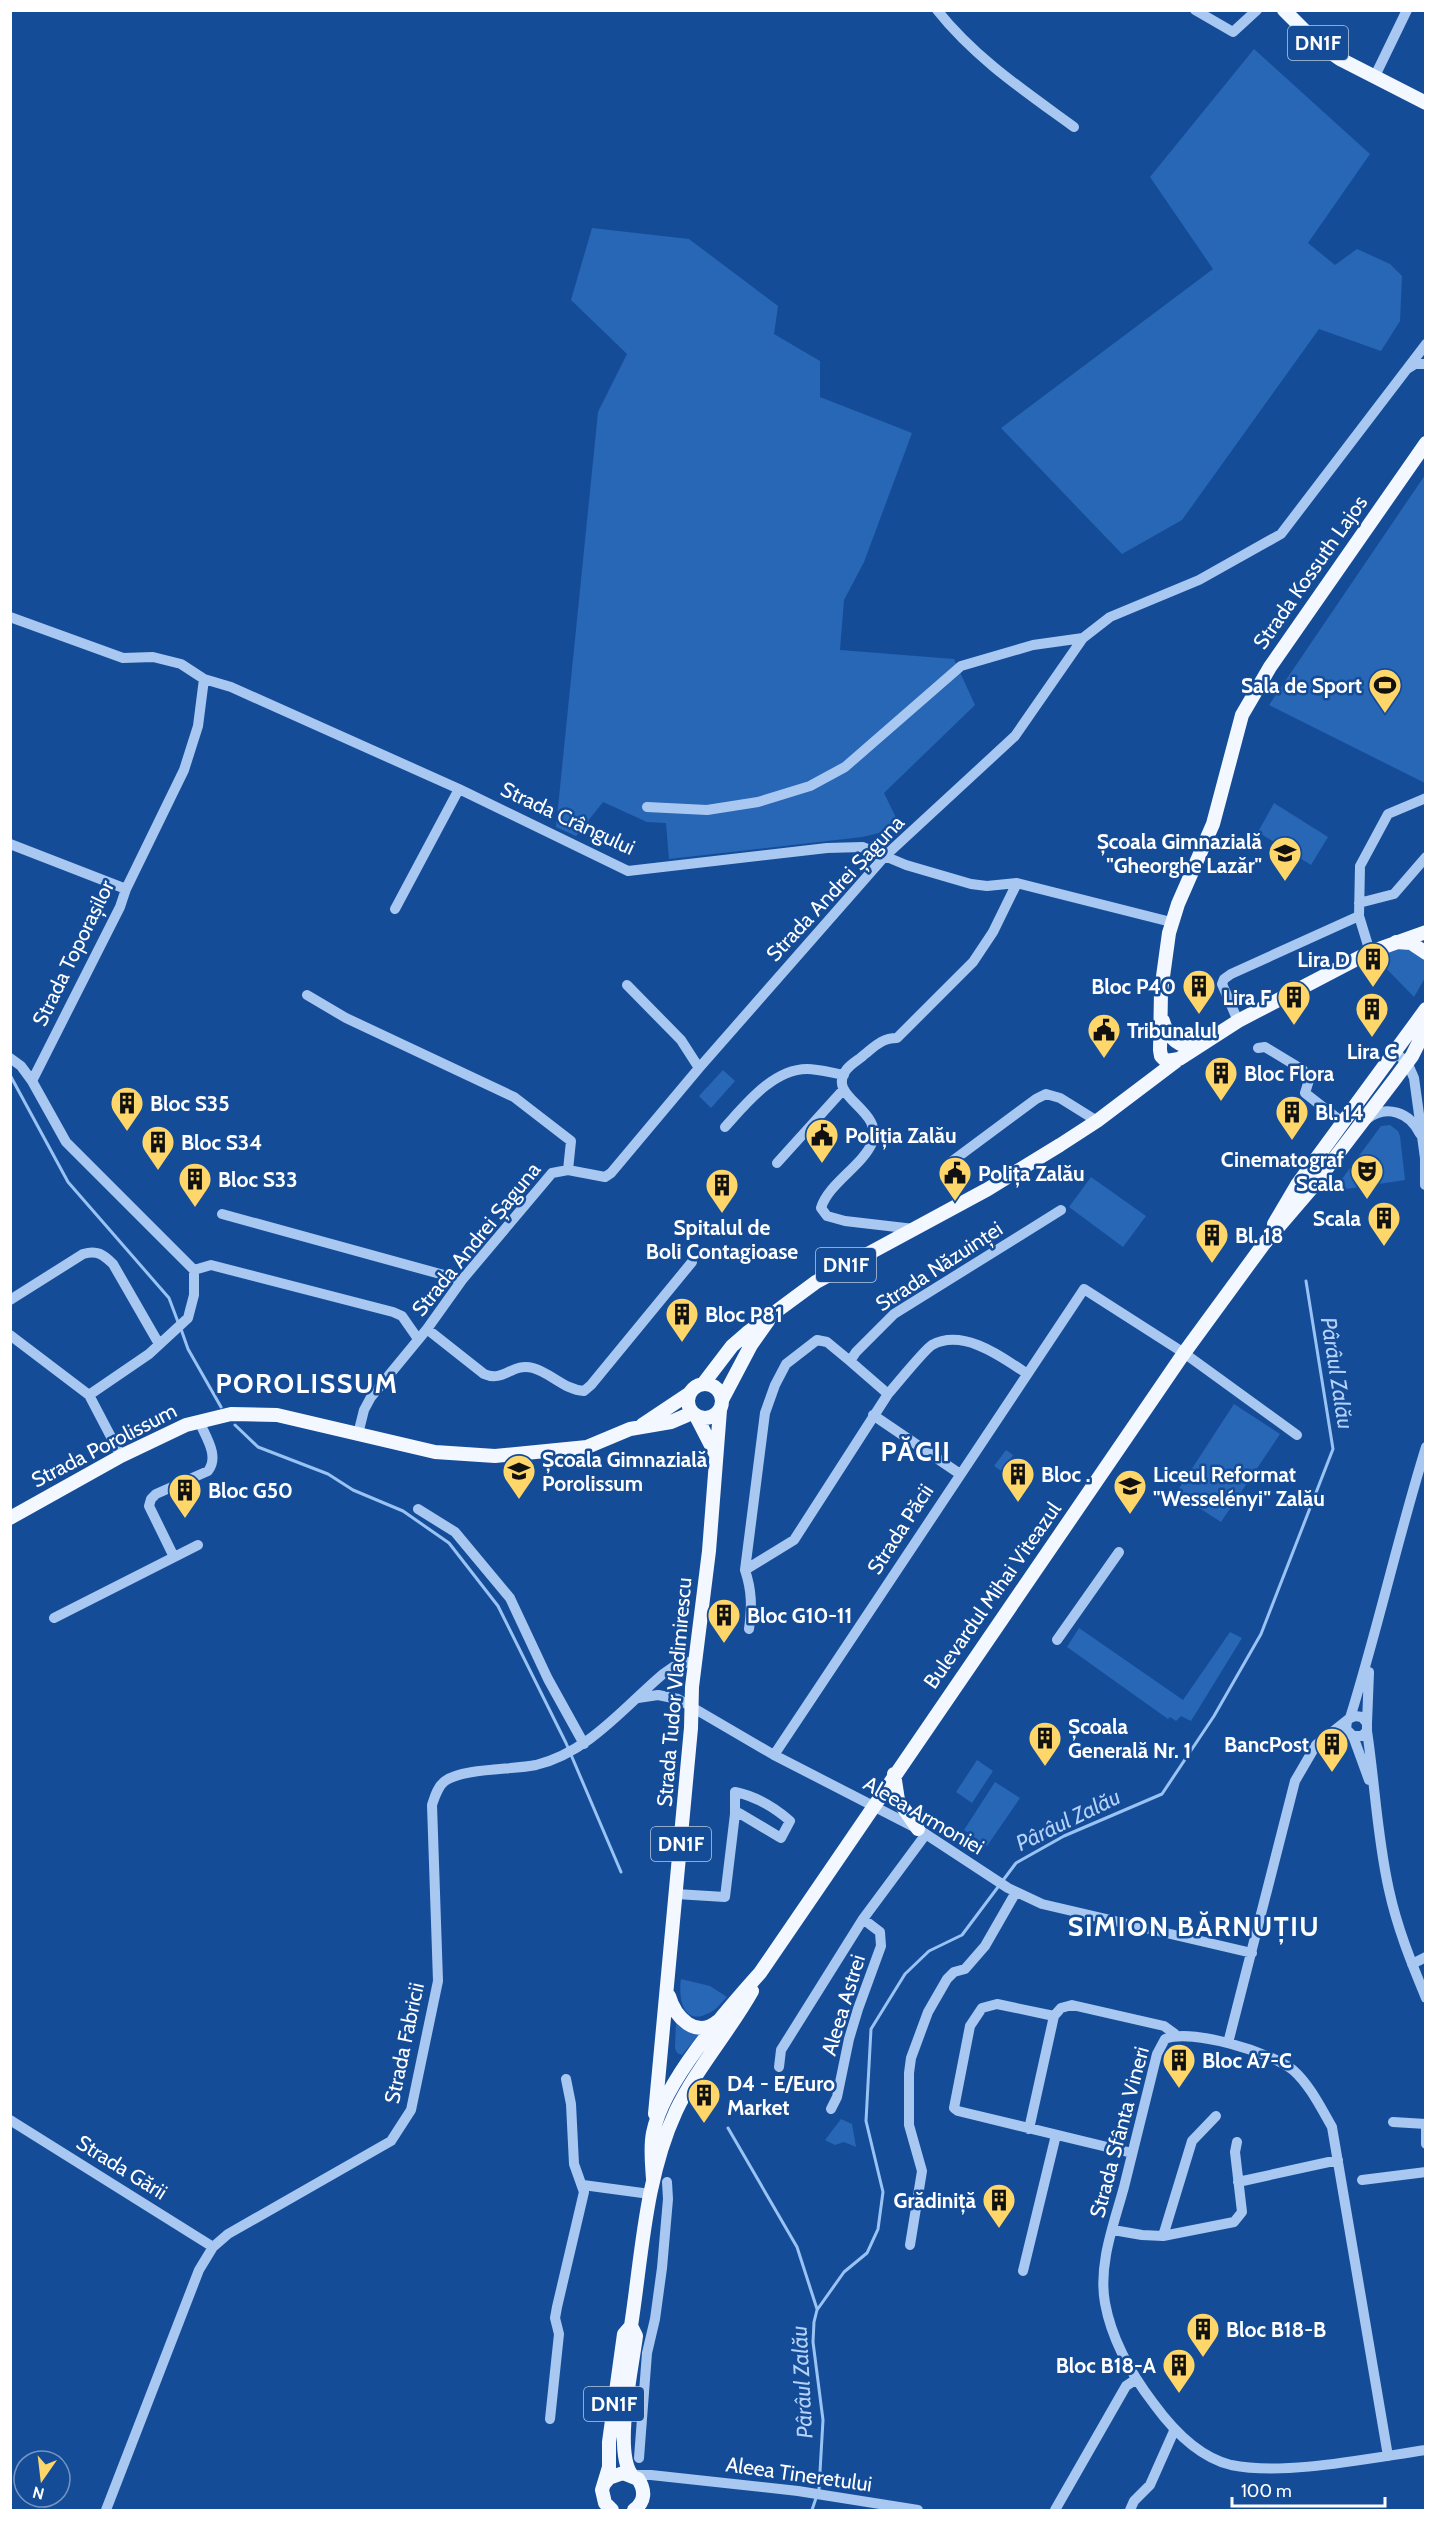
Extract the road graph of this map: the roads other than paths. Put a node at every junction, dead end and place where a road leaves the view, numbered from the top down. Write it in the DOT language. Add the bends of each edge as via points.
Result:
graph roads {
  1 [pos="937,10"];
  2 [pos="1195,10"];
  3 [pos="1257,10"];
  4 [pos="1284,10"];
  5 [pos="1407,10"];
  6 [pos="1374,78"];
  7 [pos="1425,103"];
  8 [pos="1074,127"];
  9 [pos="1425,344"];
  10 [pos="1425,364"];
  11 [pos="1407,369"];
  12 [pos="1425,443"];
  13 [pos="10,617"];
  14 [pos="1083,638"];
  15 [pos="204,679"];
  16 [pos="459,789"];
  17 [pos="1425,798"];
  18 [pos="647,807"];
  19 [pos="10,844"];
  20 [pos="885,856"];
  21 [pos="1425,856"];
  22 [pos="1017,883"];
  23 [pos="126,889"];
  24 [pos="1359,903"];
  25 [pos="395,909"];
  26 [pos="1359,916"];
  27 [pos="1171,922"];
  28 [pos="1423,932"];
  29 [pos="1394,942"];
  30 [pos="1370,952"];
  31 [pos="1425,952"];
  32 [pos="627,985"];
  33 [pos="307,995"];
  34 [pos="1160,1004"];
  35 [pos="1425,1009"];
  36 [pos="1238,1021"];
  37 [pos="1425,1028"];
  38 [pos="1160,1039"];
  39 [pos="1201,1044"];
  40 [pos="1258,1048"];
  41 [pos="1394,1052"];
  42 [pos="10,1058"];
  43 [pos="1179,1059"];
  44 [pos="1407,1062"];
  45 [pos="699,1068"];
  46 [pos="844,1075"];
  47 [pos="32,1081"];
  48 [pos="1142,1086"];
  49 [pos="843,1090"];
  50 [pos="1096,1121"];
  51 [pos="1342,1122"];
  52 [pos="1360,1124"];
  53 [pos="724,1127"];
  54 [pos="1422,1139"];
  55 [pos="1425,1158"];
  56 [pos="777,1163"];
  57 [pos="947,1165"];
  58 [pos="568,1170"];
  59 [pos="1425,1185"];
  60 [pos="1425,1194"];
  61 [pos="1061,1210"];
  62 [pos="222,1214"];
  63 [pos="914,1229"];
  64 [pos="1263,1245"];
  65 [pos="692,1262"];
  66 [pos="194,1270"];
  67 [pos="462,1280"];
  68 [pos="10,1300"];
  69 [pos="781,1307"];
  70 [pos="427,1329"];
  71 [pos="10,1335"];
  72 [pos="418,1339"];
  73 [pos="159,1344"];
  74 [pos="1184,1353"];
  75 [pos="850,1361"];
  76 [pos="1026,1373"];
  77 [pos="703,1384"];
  78 [pos="690,1393"];
  79 [pos="888,1394"];
  80 [pos="89,1395"];
  81 [pos="721,1405"];
  82 [pos="694,1415"];
  83 [pos="873,1415"];
  84 [pos="199,1421"];
  85 [pos="641,1426"];
  86 [pos="358,1434"];
  87 [pos="1297,1435"];
  88 [pos="1425,1447"];
  89 [pos="715,1453"];
  90 [pos="121,1456"];
  91 [pos="960,1474"];
  92 [pos="418,1509"];
  93 [pos="10,1518"];
  94 [pos="198,1545"];
  95 [pos="1119,1552"];
  96 [pos="174,1557"];
  97 [pos="745,1570"];
  98 [pos="54,1618"];
  99 [pos="749,1629"];
  100 [pos="1057,1640"];
  101 [pos="1370,1653"];
  102 [pos="695,1660"];
  103 [pos="635,1699"];
  104 [pos="692,1707"];
  105 [pos="1349,1720"];
  106 [pos="1367,1727"];
  107 [pos="1351,1735"];
  108 [pos="1316,1745"];
  109 [pos="581,1746"];
  110 [pos="774,1755"];
  111 [pos="894,1774"];
  112 [pos="1373,1789"];
  113 [pos="872,1806"];
  114 [pos="735,1814"];
  115 [pos="922,1832"];
  116 [pos="1012,1890"];
  117 [pos="676,1894"];
  118 [pos="863,1919"];
  119 [pos="1252,1953"];
  120 [pos="1425,1957"];
  121 [pos="1412,1964"];
  122 [pos="760,1972"];
  123 [pos="667,1991"];
  124 [pos="1425,1998"];
  125 [pos="724,2015"];
  126 [pos="1054,2016"];
  127 [pos="1175,2034"];
  128 [pos="663,2042"];
  129 [pos="1228,2043"];
  130 [pos="780,2067"];
  131 [pos="566,2079"];
  132 [pos="694,2080"];
  133 [pos="673,2082"];
  134 [pos="831,2109"];
  135 [pos="1216,2116"];
  136 [pos="673,2117"];
  137 [pos="10,2120"];
  138 [pos="1393,2122"];
  139 [pos="1425,2125"];
  140 [pos="1029,2129"];
  141 [pos="653,2134"];
  142 [pos="1056,2135"];
  143 [pos="1237,2142"];
  144 [pos="1425,2144"];
  145 [pos="1132,2153"];
  146 [pos="1338,2160"];
  147 [pos="1425,2172"];
  148 [pos="653,2179"];
  149 [pos="1362,2180"];
  150 [pos="667,2182"];
  151 [pos="1238,2182"];
  152 [pos="583,2186"];
  153 [pos="650,2194"];
  154 [pos="1113,2230"];
  155 [pos="1163,2236"];
  156 [pos="910,2245"];
  157 [pos="213,2247"];
  158 [pos="1023,2271"];
  159 [pos="631,2326"];
  160 [pos="1135,2380"];
  161 [pos="550,2419"];
  162 [pos="1174,2431"];
  163 [pos="1425,2450"];
  164 [pos="1388,2456"];
  165 [pos="639,2458"];
  166 [pos="632,2474"];
  167 [pos="675,2478"];
  168 [pos="644,2491"];
  169 [pos="603,2497"];
  170 [pos="106,2511"];
  171 [pos="612,2511"];
  172 [pos="634,2511"];
  173 [pos="918,2511"];
  174 [pos="1055,2511"];
  175 [pos="1130,2511"];
  1 -- 8 [label="street" via="1002,75"];
  2 -- 3 [label="street" via="1233,32"];
  4 -- 6 [label="main road, DN1F" via="1317,43"];
  5 -- 6 [label="street"];
  6 -- 7 [label="main road, DN1F"];
  9 -- 11 [label="street, Strada Andrei Șaguna"];
  10 -- 11 [label="street"];
  11 -- 14 [label="street, Strada Andrei Șaguna" via="1281,534 1198,580 1110,617"];
  12 -- 27 [label="main road, Strada Kossuth Lajos / DN1F" via="1249,699 1232,746 1213,824"];
  13 -- 15 [label="street, Strada Crângului" via="123,658 153,657 181,664"];
  14 -- 18 [label="street" via="1033,645 961,666 845,767 810,786 758,802 706,810"];
  14 -- 20 [label="street, Strada Andrei Șaguna" via="1015,736"];
  15 -- 16 [label="street, Strada Crângului" via="231,687"];
  15 -- 23 [label="street, Strada Toporașilor" via="198,726 184,770"];
  16 -- 20 [label="street, Strada Crângului" via="628,871 827,848 863,847"];
  16 -- 25 [label="street"];
  17 -- 24 [label="street" via="1388,814 1360,866"];
  19 -- 23 [label="street"];
  20 -- 22 [label="street, Strada Crângului" via="971,884"];
  20 -- 45 [label="street, Strada Andrei Șaguna"];
  21 -- 24 [label="street" via="1394,894"];
  22 -- 27 [label="street, Strada Crângului"];
  22 -- 46 [label="street" via="973,962 897,1038 885,1038"];
  23 -- 47 [label="street, Strada Toporașilor"];
  24 -- 26 [label="street"];
  26 -- 30 [label="street"];
  26 -- 36 [label="street" via="1224,979 1224,992"];
  27 -- 34 [label="main road, Strada Kossuth Lajos / DN1F"];
  28 -- 29 [label="main road, Strada Tudor Vladimirescu"];
  29 -- 30 [label="main road, Strada Tudor Vladimirescu"];
  29 -- 31 [label="main road" via="1411,943"];
  30 -- 36 [label="main road, Strada Tudor Vladimirescu"];
  32 -- 45 [label="street" via="681,1040"];
  33 -- 58 [label="street" via="346,1018 514,1097 571,1141"];
  34 -- 38 [label="main road, Strada Kossuth Lajos / DN1F"];
  34 -- 39 [label="main road, Strada Kossuth Lajos" via="1163,1024 1173,1040 1185,1046"];
  35 -- 41 [label="main road, Bulevardul Mihai Viteazul"];
  36 -- 39 [label="main road, Strada Tudor Vladimirescu"];
  37 -- 44 [label="main road, Bulevardul Mihai Viteazul"];
  38 -- 43 [label="main road, Strada Kossuth Lajos" via="1164,1060"];
  38 -- 48 [label="main road, Strada Kossuth Lajos / DN1F" via="1155,1070"];
  39 -- 43 [label="main road, Strada Tudor Vladimirescu"];
  40 -- 51 [label="street" via="1265,1047 1303,1070 1309,1080 1305,1093"];
  41 -- 44 [label="street"];
  41 -- 51 [label="main road, Bulevardul Mihai Viteazul"];
  42 -- 47 [label="street"];
  43 -- 48 [label="main road, Strada Tudor Vladimirescu"];
  44 -- 52 [label="main road, Bulevardul Mihai Viteazul"];
  44 -- 54 [label="street" via="1414,1078"];
  45 -- 58 [label="street, Strada Andrei Șaguna" via="611,1173 605,1177"];
  46 -- 49 [label="street"];
  46 -- 53 [label="street" via="807,1069 788,1073 755,1095"];
  47 -- 66 [label="street" via="66,1142"];
  48 -- 50 [label="main road, Strada Tudor Vladimirescu / DN1F"];
  49 -- 56 [label="street"];
  49 -- 63 [label="street" via="875,1126 871,1144 821,1208 827,1216 845,1221"];
  50 -- 57 [label="street" via="1060,1098 1046,1094"];
  50 -- 63 [label="main road, Strada Tudor Vladimirescu / DN1F" via="988,1189"];
  51 -- 64 [label="main road, Bulevardul Mihai Viteazul" via="1292,1192"];
  52 -- 54 [label="street" via="1372,1114 1388,1110 1410,1120"];
  52 -- 64 [label="main road, Bulevardul Mihai Viteazul"];
  54 -- 55 [label="street"];
  55 -- 59 [label="street"];
  58 -- 67 [label="street, Strada Andrei Șaguna" via="552,1173"];
  59 -- 60 [label="street"];
  61 -- 75 [label="street, Strada Năzuinței" via="894,1314"];
  62 -- 67 [label="street"];
  63 -- 69 [label="main road, Strada Tudor Vladimirescu / DN1F" via="835,1271"];
  64 -- 74 [label="main road, Bulevardul Mihai Viteazul"];
  65 -- 70 [label="street" via="584,1391 534,1368 520,1366 492,1377"];
  66 -- 72 [label="street" via="211,1265 393,1312 402,1316"];
  66 -- 73 [label="street" via="194,1295 188,1318"];
  67 -- 70 [label="street, Strada Andrei Șaguna"];
  68 -- 73 [label="street" via="93,1251 113,1264"];
  69 -- 77 [label="main road, Strada Tudor Vladimirescu / DN1F" via="732,1346"];
  69 -- 81 [label="main road, Strada Tudor Vladimirescu / DN1F" via="751,1346"];
  70 -- 72 [label="street, Strada Andrei Șaguna"];
  71 -- 80 [label="street"];
  72 -- 86 [label="street, Strada Andrei Șaguna" via="371,1397"];
  73 -- 80 [label="street"];
  74 -- 76 [label="street, Strada Păcii" via="1084,1289"];
  74 -- 87 [label="street, Strada Păcii"];
  74 -- 111 [label="main road, Bulevardul Mihai Viteazul"];
  75 -- 79 [label="street"];
  75 -- 97 [label="street" via="827,1342 817,1340 786,1364 775,1384 765,1413"];
  76 -- 79 [label="street" via="971,1342 953,1341 932,1345"];
  76 -- 91 [label="street, Strada Păcii"];
  77 -- 78 [label="main road, DN1F"];
  77 -- 81 [label="main road" via="718,1390"];
  78 -- 82 [label="main road" via="687,1403"];
  78 -- 85 [label="main road, Strada Porolissum"];
  79 -- 83 [label="street"];
  80 -- 90 [label="street"];
  81 -- 82 [label="main road" via="712,1417"];
  81 -- 89 [label="main road, Strada Tudor Vladimirescu / DN1F"];
  82 -- 85 [label="main road, Strada Porolissum"];
  82 -- 89 [label="main road"];
  83 -- 91 [label="street"];
  83 -- 97 [label="street" via="794,1540"];
  84 -- 86 [label="main road, Strada Porolissum" via="263,1413"];
  84 -- 90 [label="main road, Strada Porolissum"];
  84 -- 96 [label="street" via="213,1455 211,1467 156,1494 149,1502 149,1511"];
  85 -- 86 [label="main road, Strada Porolissum" via="587,1447 495,1456 435,1452"];
  88 -- 101 [label="street"];
  89 -- 102 [label="main road, Strada Tudor Vladimirescu / DN1F" via="709,1551"];
  90 -- 93 [label="main road, Strada Porolissum"];
  91 -- 110 [label="street, Strada Păcii"];
  92 -- 109 [label="street" via="455,1532 510,1598"];
  94 -- 96 [label="street"];
  95 -- 100 [label="street"];
  96 -- 98 [label="street"];
  97 -- 99 [label="street" via="751,1586"];
  101 -- 105 [label="street"];
  101 -- 106 [label="street"];
  102 -- 103 [label="street, Strada Fabricii" via="673,1667"];
  102 -- 104 [label="main road, Strada Tudor Vladimirescu / DN1F"];
  103 -- 104 [label="street" via="669,1696"];
  103 -- 109 [label="street, Strada Fabricii"];
  104 -- 110 [label="street, Aleea Armoniei"];
  104 -- 117 [label="main road, Strada Tudor Vladimirescu / DN1F"];
  105 -- 106 [label="street" via="1359,1716"];
  105 -- 107 [label="street" via="1346,1729"];
  105 -- 108 [label="street"];
  106 -- 107 [label="street" via="1362,1736"];
  106 -- 112 [label="street"];
  107 -- 108 [label="street"];
  107 -- 112 [label="street"];
  108 -- 119 [label="street" via="1292,1791"];
  109 -- 157 [label="street, Strada Fabricii" via="536,1765 462,1775 446,1780 439,1788 432,1805 438,1980 411,2110 391,2141 228,2234"];
  110 -- 113 [label="street, Aleea Armoniei"];
  111 -- 113 [label="main road, Bulevardul Mihai Viteazul"];
  111 -- 115 [label="main road" via="898,1800"];
  112 -- 121 [label="street" via="1388,1888"];
  113 -- 115 [label="street, Aleea Armoniei"];
  113 -- 122 [label="main road, Bulevardul Mihai Viteazul"];
  114 -- 114 [label="street" via="735,1792 747,1794 790,1821 782,1838"];
  114 -- 117 [label="street" via="725,1897"];
  115 -- 116 [label="street, Aleea Armoniei"];
  115 -- 118 [label="street, Aleea Astrei"];
  116 -- 119 [label="street, Aleea Armoniei" via="1042,1904"];
  116 -- 156 [label="street" via="985,1946 964,1969 947,1980 928,2012 911,2058 909,2125 922,2171"];
  117 -- 123 [label="main road, Strada Tudor Vladimirescu / DN1F"];
  118 -- 130 [label="street, Aleea Astrei" via="782,2050"];
  118 -- 134 [label="street, Aleea Astrei" via="880,1932 881,1946 855,2019"];
  119 -- 129 [label="street"];
  120 -- 121 [label="street"];
  121 -- 124 [label="street"];
  122 -- 125 [label="main road, Bulevardul Mihai Viteazul"];
  122 -- 132 [label="main road, Bulevardul Mihai Viteazul / DN1F" via="741,2010"];
  123 -- 125 [label="main road" via="674,2010 686,2024 703,2027"];
  123 -- 128 [label="main road, Strada Tudor Vladimirescu / DN1F"];
  125 -- 133 [label="main road, Bulevardul Mihai Viteazul"];
  126 -- 127 [label="street" via="1061,2008 1072,2005 1164,2026"];
  126 -- 140 [label="street"];
  126 -- 140 [label="street" via="997,2004 982,2008 969,2026 953,2105 958,2111"];
  127 -- 129 [label="street, Strada Sfânta Vineri"];
  127 -- 145 [label="street, Strada Sfânta Vineri" via="1165,2038 1157,2055"];
  128 -- 133 [label="main road, Strada Tudor Vladimirescu / DN1F"];
  128 -- 141 [label="main road, Strada Tudor Vladimirescu / DN1F"];
  129 -- 146 [label="street, Strada Sfânta Vineri" via="1268,2055 1292,2070 1309,2088 1332,2127"];
  131 -- 152 [label="street" via="574,2164"];
  132 -- 133 [label="main road" via="686,2085"];
  132 -- 136 [label="main road, Bulevardul Mihai Viteazul / DN1F"];
  133 -- 136 [label="main road, Strada Tudor Vladimirescu / DN1F"];
  133 -- 141 [label="main road, Bulevardul Mihai Viteazul"];
  135 -- 155 [label="street" via="1192,2141"];
  136 -- 148 [label="main road, Bulevardul Mihai Viteazul / DN1F"];
  137 -- 157 [label="street, Strada Gării"];
  138 -- 139 [label="street"];
  139 -- 144 [label="street"];
  140 -- 142 [label="street"];
  141 -- 148 [label="main road, Bulevardul Mihai Viteazul"];
  142 -- 145 [label="street"];
  142 -- 158 [label="street"];
  143 -- 151 [label="street"];
  145 -- 154 [label="street, Strada Sfânta Vineri"];
  146 -- 151 [label="street"];
  146 -- 164 [label="street, Strada Sfânta Vineri"];
  147 -- 149 [label="street"];
  148 -- 153 [label="main road, Bulevardul Mihai Viteazul / DN1F"];
  150 -- 165 [label="street" via="662,2268 647,2353"];
  151 -- 155 [label="street" via="1242,2212 1234,2222"];
  152 -- 153 [label="street"];
  152 -- 161 [label="street" via="555,2318 559,2334"];
  153 -- 159 [label="main road, Bulevardul Mihai Viteazul / DN1F"];
  154 -- 155 [label="street"];
  154 -- 160 [label="street, Strada Sfânta Vineri" via="1105,2261 1105,2300 1112,2332"];
  157 -- 170 [label="street, Strada Fabricii" via="199,2270"];
  159 -- 166 [label="main road, Bulevardul Mihai Viteazul / DN1F" via="636,2336 623,2440 625,2466"];
  159 -- 169 [label="main road, Bulevardul Mihai Viteazul / DN1F" via="624,2334"];
  160 -- 162 [label="street, Strada Sfânta Vineri"];
  160 -- 174 [label="street" via="1126,2386"];
  162 -- 164 [label="street, Strada Sfânta Vineri" via="1199,2450 1230,2464 1287,2468"];
  162 -- 175 [label="street" via="1150,2485 1134,2500"];
  163 -- 164 [label="street, Strada Sfânta Vineri"];
  166 -- 167 [label="street, Aleea Tineretului"];
  166 -- 168 [label="main road, DN1F"];
  166 -- 169 [label="main road" via="616,2474"];
  167 -- 168 [label="street, Aleea Tineretului" via="653,2481"];
  167 -- 173 [label="street, Aleea Tineretului" via="798,2491"];
  168 -- 172 [label="main road"];
  169 -- 171 [label="main road"];
}
